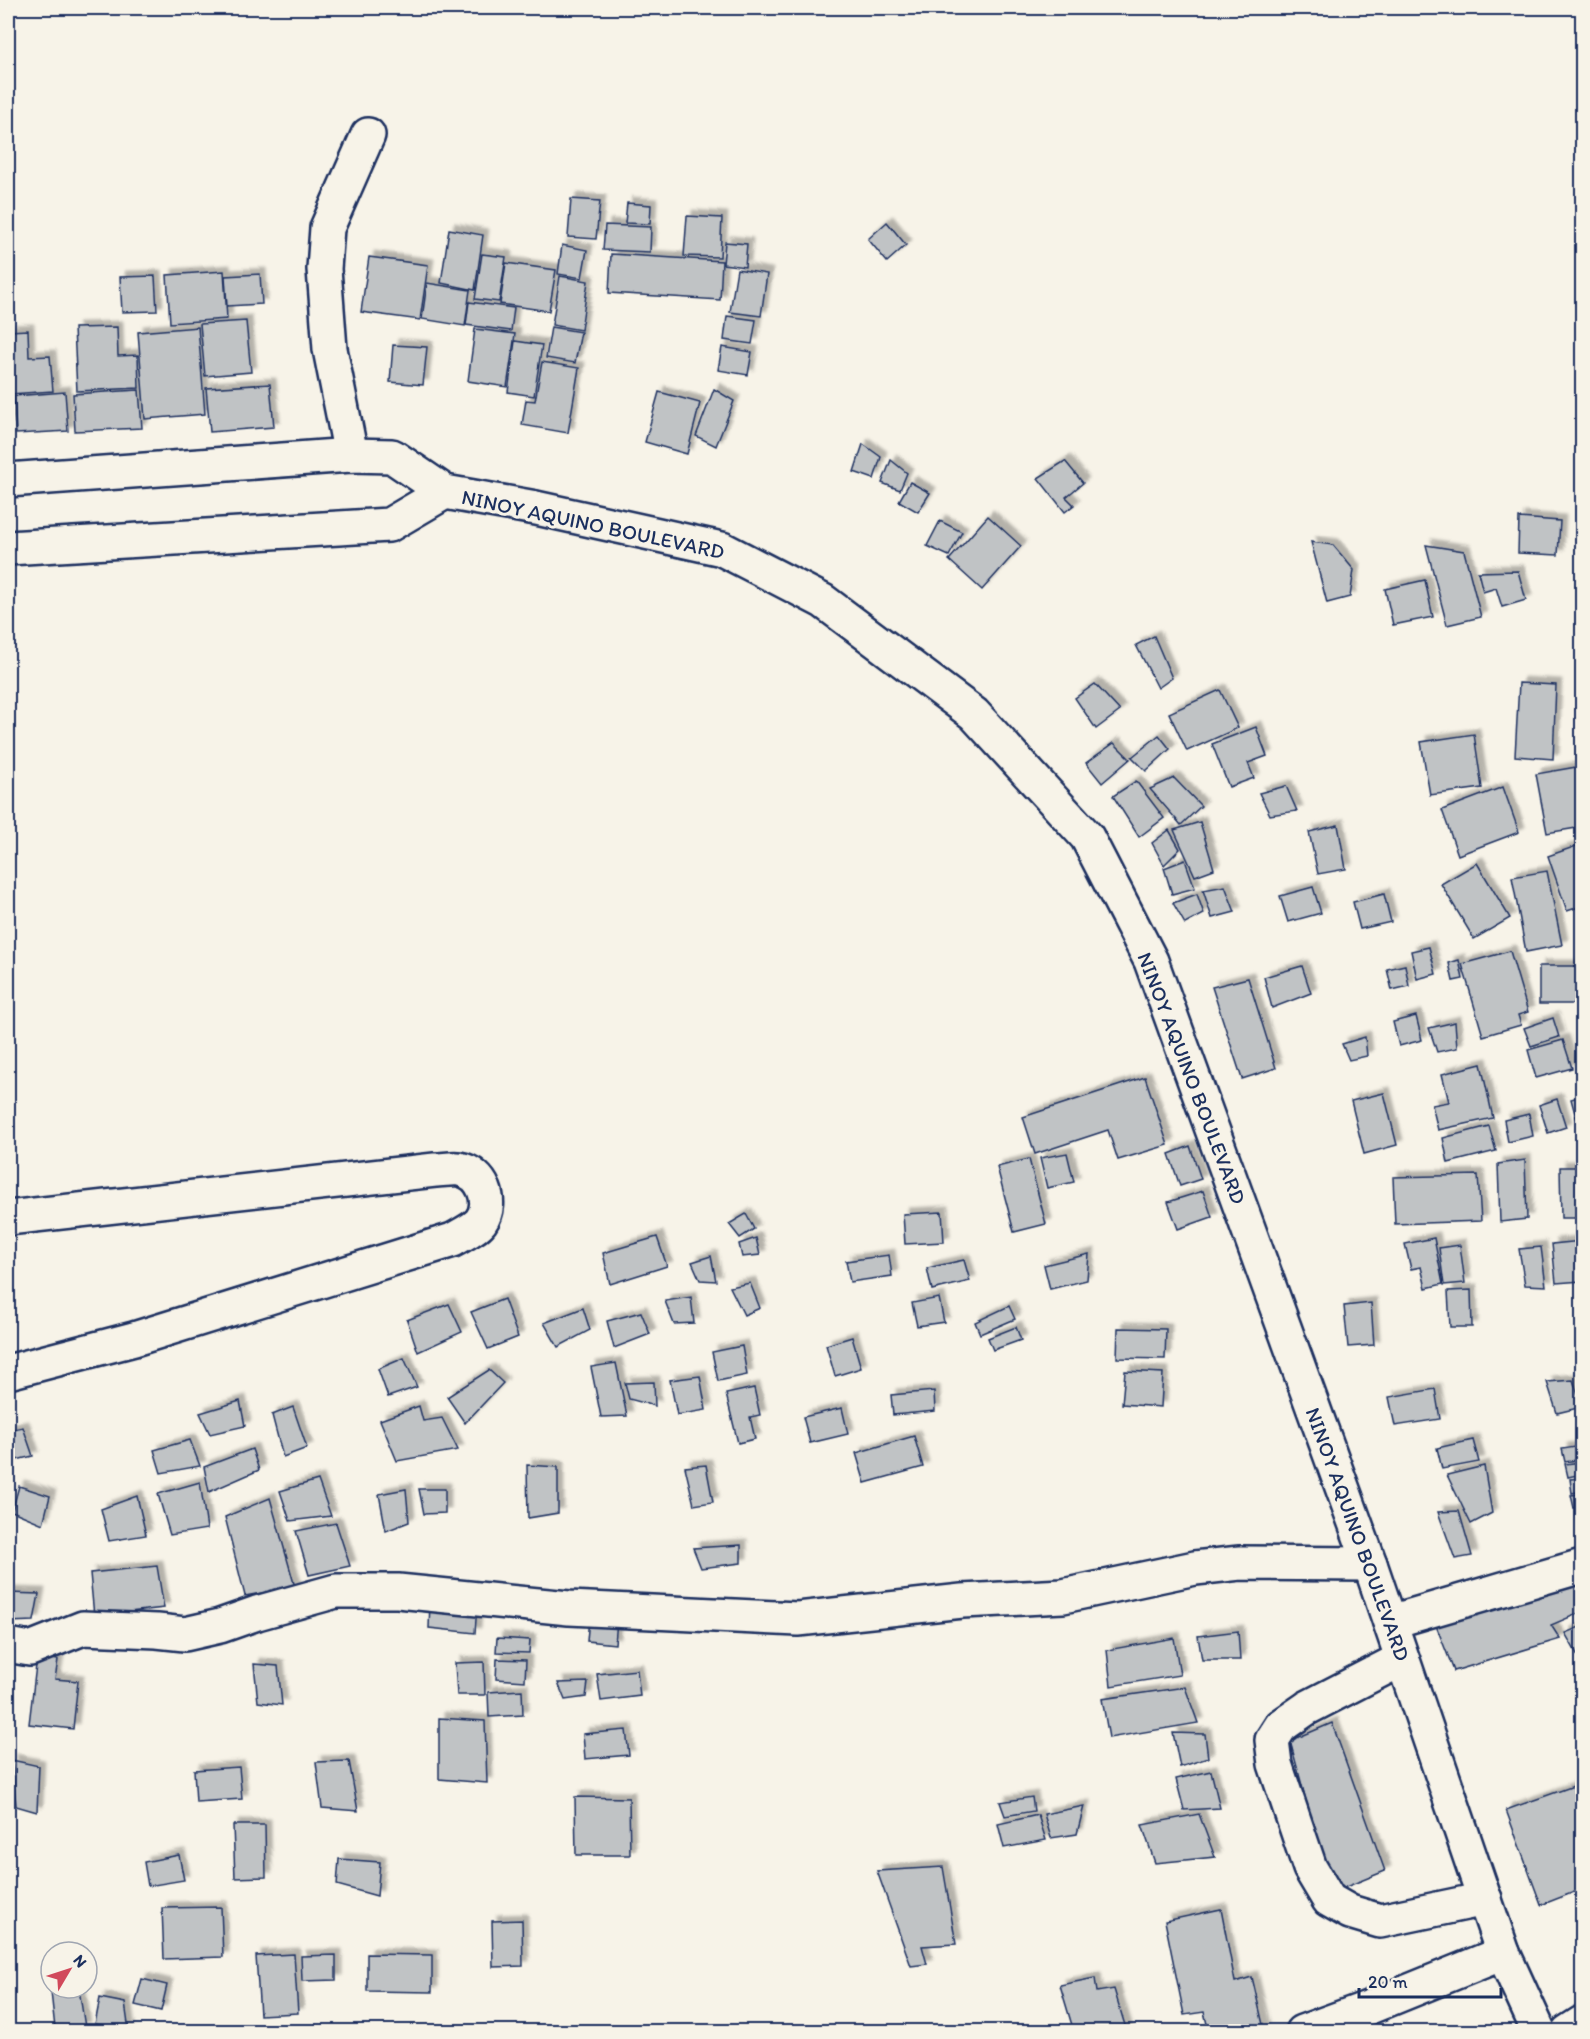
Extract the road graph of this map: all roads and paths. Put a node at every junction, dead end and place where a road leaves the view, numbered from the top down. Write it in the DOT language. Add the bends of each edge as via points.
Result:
graph roads {
  1 [pos="368,135"];
  2 [pos="351,455"];
  3 [pos="8,480"];
  4 [pos="445,492"];
  5 [pos="8,548"];
  6 [pos="8,1218"];
  7 [pos="8,1372"];
  8 [pos="1370,1564"];
  9 [pos="1582,1566"];
  10 [pos="1390,1622"];
  11 [pos="8,1646"];
  12 [pos="1402,1659"];
  13 [pos="1485,1899"];
  14 [pos="1503,1953"];
  15 [pos="1582,2023"];
  16 [pos="1302,2031"];
  17 [pos="1539,2031"];
  18 [pos="1568,2031"];
  1 -- 2 [label="main road" via="327,228 324,269 330,349"];
  2 -- 3 [label="main road, NINOY AQUINO BOULEVARD"];
  2 -- 4 [label="main road, NINOY AQUINO BOULEVARD" via="392,456"];
  4 -- 5 [label="main road, NINOY AQUINO BOULEVARD" via="389,525"];
  4 -- 8 [label="main road, NINOY AQUINO BOULEVARD" via="722,549 823,601 974,714 1087,837 1151,961"];
  6 -- 7 [label="main road" via="435,1170 461,1169 480,1180 486,1192 486,1209 480,1223 453,1240 134,1339"];
  8 -- 10 [label="main road, NINOY AQUINO BOULEVARD"];
  8 -- 11 [label="main road" via="1240,1563 1195,1568 1063,1596 962,1601 798,1619 569,1608 398,1592 336,1592 184,1634 84,1628 30,1649"];
  9 -- 10 [label="main road"];
  10 -- 12 [label="main road, NINOY AQUINO BOULEVARD"];
  12 -- 13 [label="main road, NINOY AQUINO BOULEVARD"];
  12 -- 13 [label="main road" via="1307,1708 1281,1726 1272,1740 1275,1764 1310,1868 1329,1900 1380,1922"];
  13 -- 14 [label="main road, NINOY AQUINO BOULEVARD"];
  14 -- 16 [label="main road"];
  14 -- 17 [label="main road, NINOY AQUINO BOULEVARD"];
  15 -- 18 [label="main road"];
}
